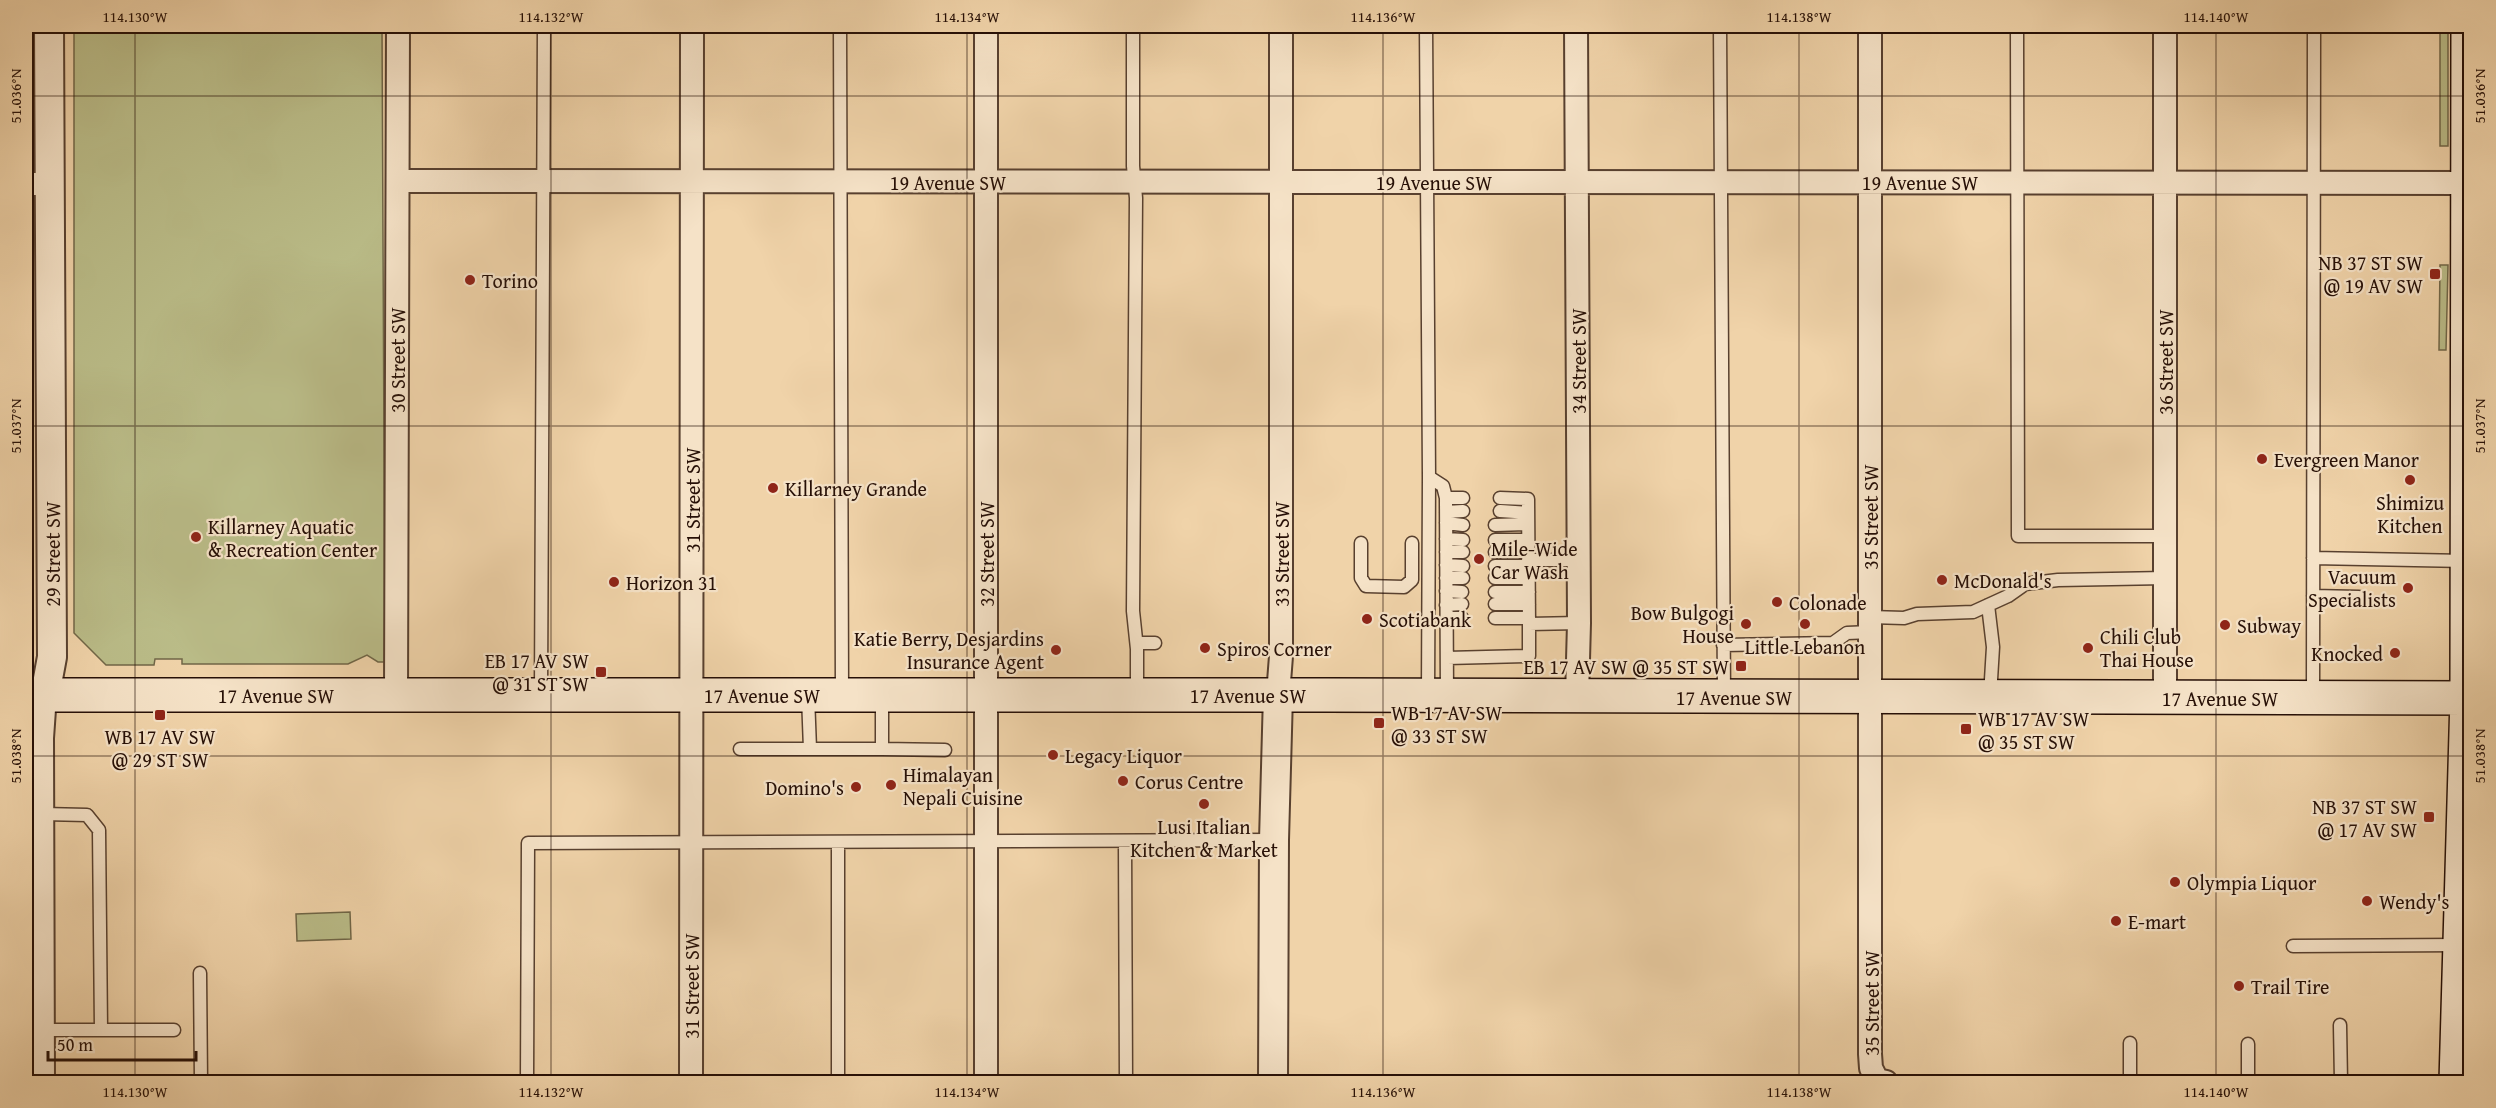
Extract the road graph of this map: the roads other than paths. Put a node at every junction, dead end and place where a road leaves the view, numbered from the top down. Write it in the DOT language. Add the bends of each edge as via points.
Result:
graph roads {
  1 [pos="49,26"];
  2 [pos="398,26"];
  3 [pos="544,26"];
  4 [pos="692,26"];
  5 [pos="840,26"];
  6 [pos="986,26"];
  7 [pos="1133,26"];
  8 [pos="1281,26"];
  9 [pos="1426,26"];
  10 [pos="1576,26"];
  11 [pos="1720,26"];
  12 [pos="1870,26"];
  13 [pos="2017,26"];
  14 [pos="2165,26"];
  15 [pos="2314,26"];
  16 [pos="2468,26"];
  17 [pos="398,181"];
  18 [pos="544,182"];
  19 [pos="692,182"];
  20 [pos="840,182"];
  21 [pos="986,182"];
  22 [pos="1135,182"];
  23 [pos="1281,182"];
  24 [pos="1426,182"];
  25 [pos="1576,182"];
  26 [pos="1721,182"];
  27 [pos="1871,182"];
  28 [pos="2017,182"];
  29 [pos="2314,182"];
  30 [pos="2166,183"];
  31 [pos="2469,183"];
  32 [pos="37,184"];
  33 [pos="1429,477"];
  34 [pos="1446,498"];
  35 [pos="1446,518"];
  36 [pos="1528,519"];
  37 [pos="1463,525"];
  38 [pos="1495,525"];
  39 [pos="2164,536"];
  40 [pos="1361,543"];
  41 [pos="1412,543"];
  42 [pos="1446,546"];
  43 [pos="1463,546"];
  44 [pos="1495,546"];
  45 [pos="2313,558"];
  46 [pos="1528,559"];
  47 [pos="1579,560"];
  48 [pos="2469,561"];
  49 [pos="1446,572"];
  50 [pos="1463,572"];
  51 [pos="1495,572"];
  52 [pos="2164,578"];
  53 [pos="1446,591"];
  54 [pos="2313,596"];
  55 [pos="2359,597"];
  56 [pos="1495,598"];
  57 [pos="1529,598"];
  58 [pos="1446,605"];
  59 [pos="1989,605"];
  60 [pos="1446,618"];
  61 [pos="1462,618"];
  62 [pos="1495,618"];
  63 [pos="1529,621"];
  64 [pos="1579,623"];
  65 [pos="1871,625"];
  66 [pos="1137,643"];
  67 [pos="1155,643"];
  68 [pos="1723,645"];
  69 [pos="1447,658"];
  70 [pos="35,695"];
  71 [pos="396,695"];
  72 [pos="541,695"];
  73 [pos="692,695"];
  74 [pos="808,695"];
  75 [pos="842,695"];
  76 [pos="882,695"];
  77 [pos="986,695"];
  78 [pos="1137,695"];
  79 [pos="1278,695"];
  80 [pos="1438,696"];
  81 [pos="1870,696"];
  82 [pos="1577,697"];
  83 [pos="1724,697"];
  84 [pos="1990,697"];
  85 [pos="2164,698"];
  86 [pos="2313,698"];
  87 [pos="2469,698"];
  88 [pos="740,749"];
  89 [pos="810,749"];
  90 [pos="882,749"];
  91 [pos="945,750"];
  92 [pos="2467,800"];
  93 [pos="43,813"];
  94 [pos="1274,840"];
  95 [pos="986,841"];
  96 [pos="1125,841"];
  97 [pos="691,842"];
  98 [pos="838,842"];
  99 [pos="34,868"];
  100 [pos="2465,945"];
  101 [pos="2293,946"];
  102 [pos="201,973"];
  103 [pos="2464,998"];
  104 [pos="2340,1025"];
  105 [pos="44,1030"];
  106 [pos="101,1030"];
  107 [pos="174,1030"];
  108 [pos="2130,1043"];
  109 [pos="2248,1044"];
  110 [pos="1881,1081"];
  111 [pos="43,1083"];
  112 [pos="201,1083"];
  113 [pos="527,1083"];
  114 [pos="691,1083"];
  115 [pos="838,1083"];
  116 [pos="986,1083"];
  117 [pos="1126,1083"];
  118 [pos="1273,1083"];
  119 [pos="2130,1083"];
  120 [pos="2248,1083"];
  121 [pos="2341,1083"];
  122 [pos="2456,1083"];
  1 -- 32 [label="street, 29 Street SW"];
  2 -- 17 [label="street, 30 Street SW"];
  3 -- 18 [label="lane"];
  4 -- 19 [label="street, 31 Street SW"];
  5 -- 20 [label="lane"];
  6 -- 21 [label="street, 32 Street SW"];
  7 -- 22 [label="lane"];
  8 -- 23 [label="street, 33 Street SW"];
  9 -- 24 [label="lane"];
  10 -- 25 [label="street, 34 Street SW"];
  11 -- 26 [label="lane"];
  12 -- 27 [label="street, 35 Street SW"];
  13 -- 28 [label="lane"];
  14 -- 30 [label="street, 36 Street SW"];
  15 -- 29 [label="lane"];
  16 -- 31 [label="main road"];
  17 -- 18 [label="street, 19 Avenue SW"];
  17 -- 71 [label="street, 30 Street SW"];
  18 -- 19 [label="street, 19 Avenue SW"];
  18 -- 72 [label="lane"];
  19 -- 20 [label="street, 19 Avenue SW"];
  19 -- 73 [label="street, 31 Street SW"];
  20 -- 21 [label="street, 19 Avenue SW"];
  20 -- 75 [label="lane"];
  21 -- 22 [label="street, 19 Avenue SW"];
  21 -- 77 [label="street, 32 Street SW"];
  22 -- 23 [label="street, 19 Avenue SW"];
  22 -- 66 [label="lane" via="1133,611"];
  23 -- 24 [label="street, 19 Avenue SW"];
  23 -- 79 [label="street, 33 Street SW"];
  24 -- 25 [label="street, 19 Avenue SW"];
  24 -- 33 [label="lane"];
  25 -- 26 [label="street, 19 Avenue SW"];
  25 -- 47 [label="street, 34 Street SW"];
  26 -- 27 [label="street, 19 Avenue SW"];
  26 -- 68 [label="lane"];
  27 -- 28 [label="street, 19 Avenue SW"];
  27 -- 65 [label="street, 35 Street SW"];
  28 -- 30 [label="street, 19 Avenue SW"];
  28 -- 39 [label="lane" via="2018,536"];
  29 -- 30 [label="street, 19 Avenue SW"];
  29 -- 31 [label="street, 19 Avenue SW"];
  29 -- 45 [label="lane"];
  30 -- 39 [label="street, 36 Street SW"];
  31 -- 48 [label="main road"];
  32 -- 70 [label="street, 29 Street SW" via="52,657"];
  33 -- 34 [label="lane" via="1443,486"];
  33 -- 80 [label="lane"];
  34 -- 35 [label="lane"];
  34 -- 35 [label="lane" via="1463,504"];
  35 -- 37 [label="lane"];
  35 -- 42 [label="lane"];
  36 -- 36 [label="lane" via="1528,499 1500,504"];
  36 -- 38 [label="lane"];
  36 -- 46 [label="lane"];
  39 -- 52 [label="street, 36 Street SW"];
  40 -- 41 [label="lane" via="1362,578 1366,586 1404,587 1412,580"];
  42 -- 43 [label="lane"];
  42 -- 49 [label="lane"];
  44 -- 46 [label="lane"];
  45 -- 48 [label="lane"];
  45 -- 54 [label="lane"];
  46 -- 47 [label="lane"];
  46 -- 51 [label="lane"];
  46 -- 57 [label="lane"];
  47 -- 64 [label="street, 34 Street SW"];
  48 -- 87 [label="main road"];
  49 -- 50 [label="lane"];
  49 -- 53 [label="lane"];
  52 -- 59 [label="lane" via="2025,584"];
  52 -- 85 [label="street, 36 Street SW"];
  53 -- 58 [label="lane"];
  53 -- 58 [label="lane" via="1462,598"];
  54 -- 55 [label="lane"];
  54 -- 86 [label="lane"];
  56 -- 57 [label="lane"];
  57 -- 63 [label="lane"];
  58 -- 60 [label="lane"];
  59 -- 65 [label="lane" via="1974,612 1917,614"];
  59 -- 84 [label="lane" via="1993,648"];
  60 -- 61 [label="lane"];
  60 -- 69 [label="lane"];
  62 -- 63 [label="lane"];
  63 -- 64 [label="lane"];
  63 -- 69 [label="lane" via="1529,656"];
  64 -- 82 [label="street, 34 Street SW"];
  65 -- 68 [label="lane" via="1847,633 1833,643"];
  65 -- 81 [label="street, 35 Street SW"];
  66 -- 67 [label="lane"];
  66 -- 78 [label="lane"];
  68 -- 83 [label="lane"];
  69 -- 80 [label="lane"];
  70 -- 71 [label="main road, 17 Avenue SW"];
  70 -- 93 [label="street, 29 Street SW" via="42,738"];
  71 -- 72 [label="main road, 17 Avenue SW"];
  72 -- 73 [label="main road, 17 Avenue SW"];
  73 -- 74 [label="main road, 17 Avenue SW"];
  73 -- 97 [label="street, 31 Street SW"];
  74 -- 75 [label="main road, 17 Avenue SW"];
  74 -- 89 [label="lane"];
  75 -- 76 [label="main road, 17 Avenue SW"];
  76 -- 77 [label="main road, 17 Avenue SW"];
  76 -- 90 [label="lane"];
  77 -- 78 [label="main road, 17 Avenue SW"];
  77 -- 95 [label="street, 32 Street SW"];
  78 -- 79 [label="main road, 17 Avenue SW"];
  79 -- 80 [label="main road, 17 Avenue SW"];
  79 -- 94 [label="street, 33 Street SW"];
  80 -- 82 [label="main road, 17 Avenue SW"];
  81 -- 83 [label="main road, 17 Avenue SW"];
  81 -- 84 [label="main road, 17 Avenue SW"];
  81 -- 110 [label="street, 35 Street SW" via="1870,1054 1871,1068"];
  82 -- 83 [label="main road, 17 Avenue SW"];
  84 -- 85 [label="main road, 17 Avenue SW"];
  85 -- 86 [label="main road, 17 Avenue SW"];
  86 -- 87 [label="main road, 17 Avenue SW"];
  87 -- 92 [label="main road"];
  88 -- 89 [label="lane"];
  89 -- 90 [label="lane"];
  90 -- 91 [label="lane"];
  92 -- 100 [label="main road"];
  93 -- 99 [label="street, 29 Street SW"];
  93 -- 106 [label="lane" via="87,815 99,830"];
  94 -- 96 [label="lane"];
  94 -- 118 [label="street, 33 Street SW"];
  95 -- 96 [label="lane"];
  95 -- 98 [label="lane"];
  95 -- 116 [label="street, 32 Street SW"];
  96 -- 117 [label="lane"];
  97 -- 98 [label="lane"];
  97 -- 113 [label="lane" via="528,843"];
  97 -- 114 [label="street, 31 Street SW"];
  98 -- 115 [label="lane"];
  99 -- 105 [label="street, 29 Street SW"];
  100 -- 101 [label="lane"];
  100 -- 103 [label="main road"];
  102 -- 112 [label="lane"];
  103 -- 122 [label="main road"];
  104 -- 121 [label="lane"];
  105 -- 106 [label="lane"];
  105 -- 111 [label="street, 29 Street SW"];
  106 -- 107 [label="lane"];
  108 -- 119 [label="lane"];
  109 -- 120 [label="lane"];
}
